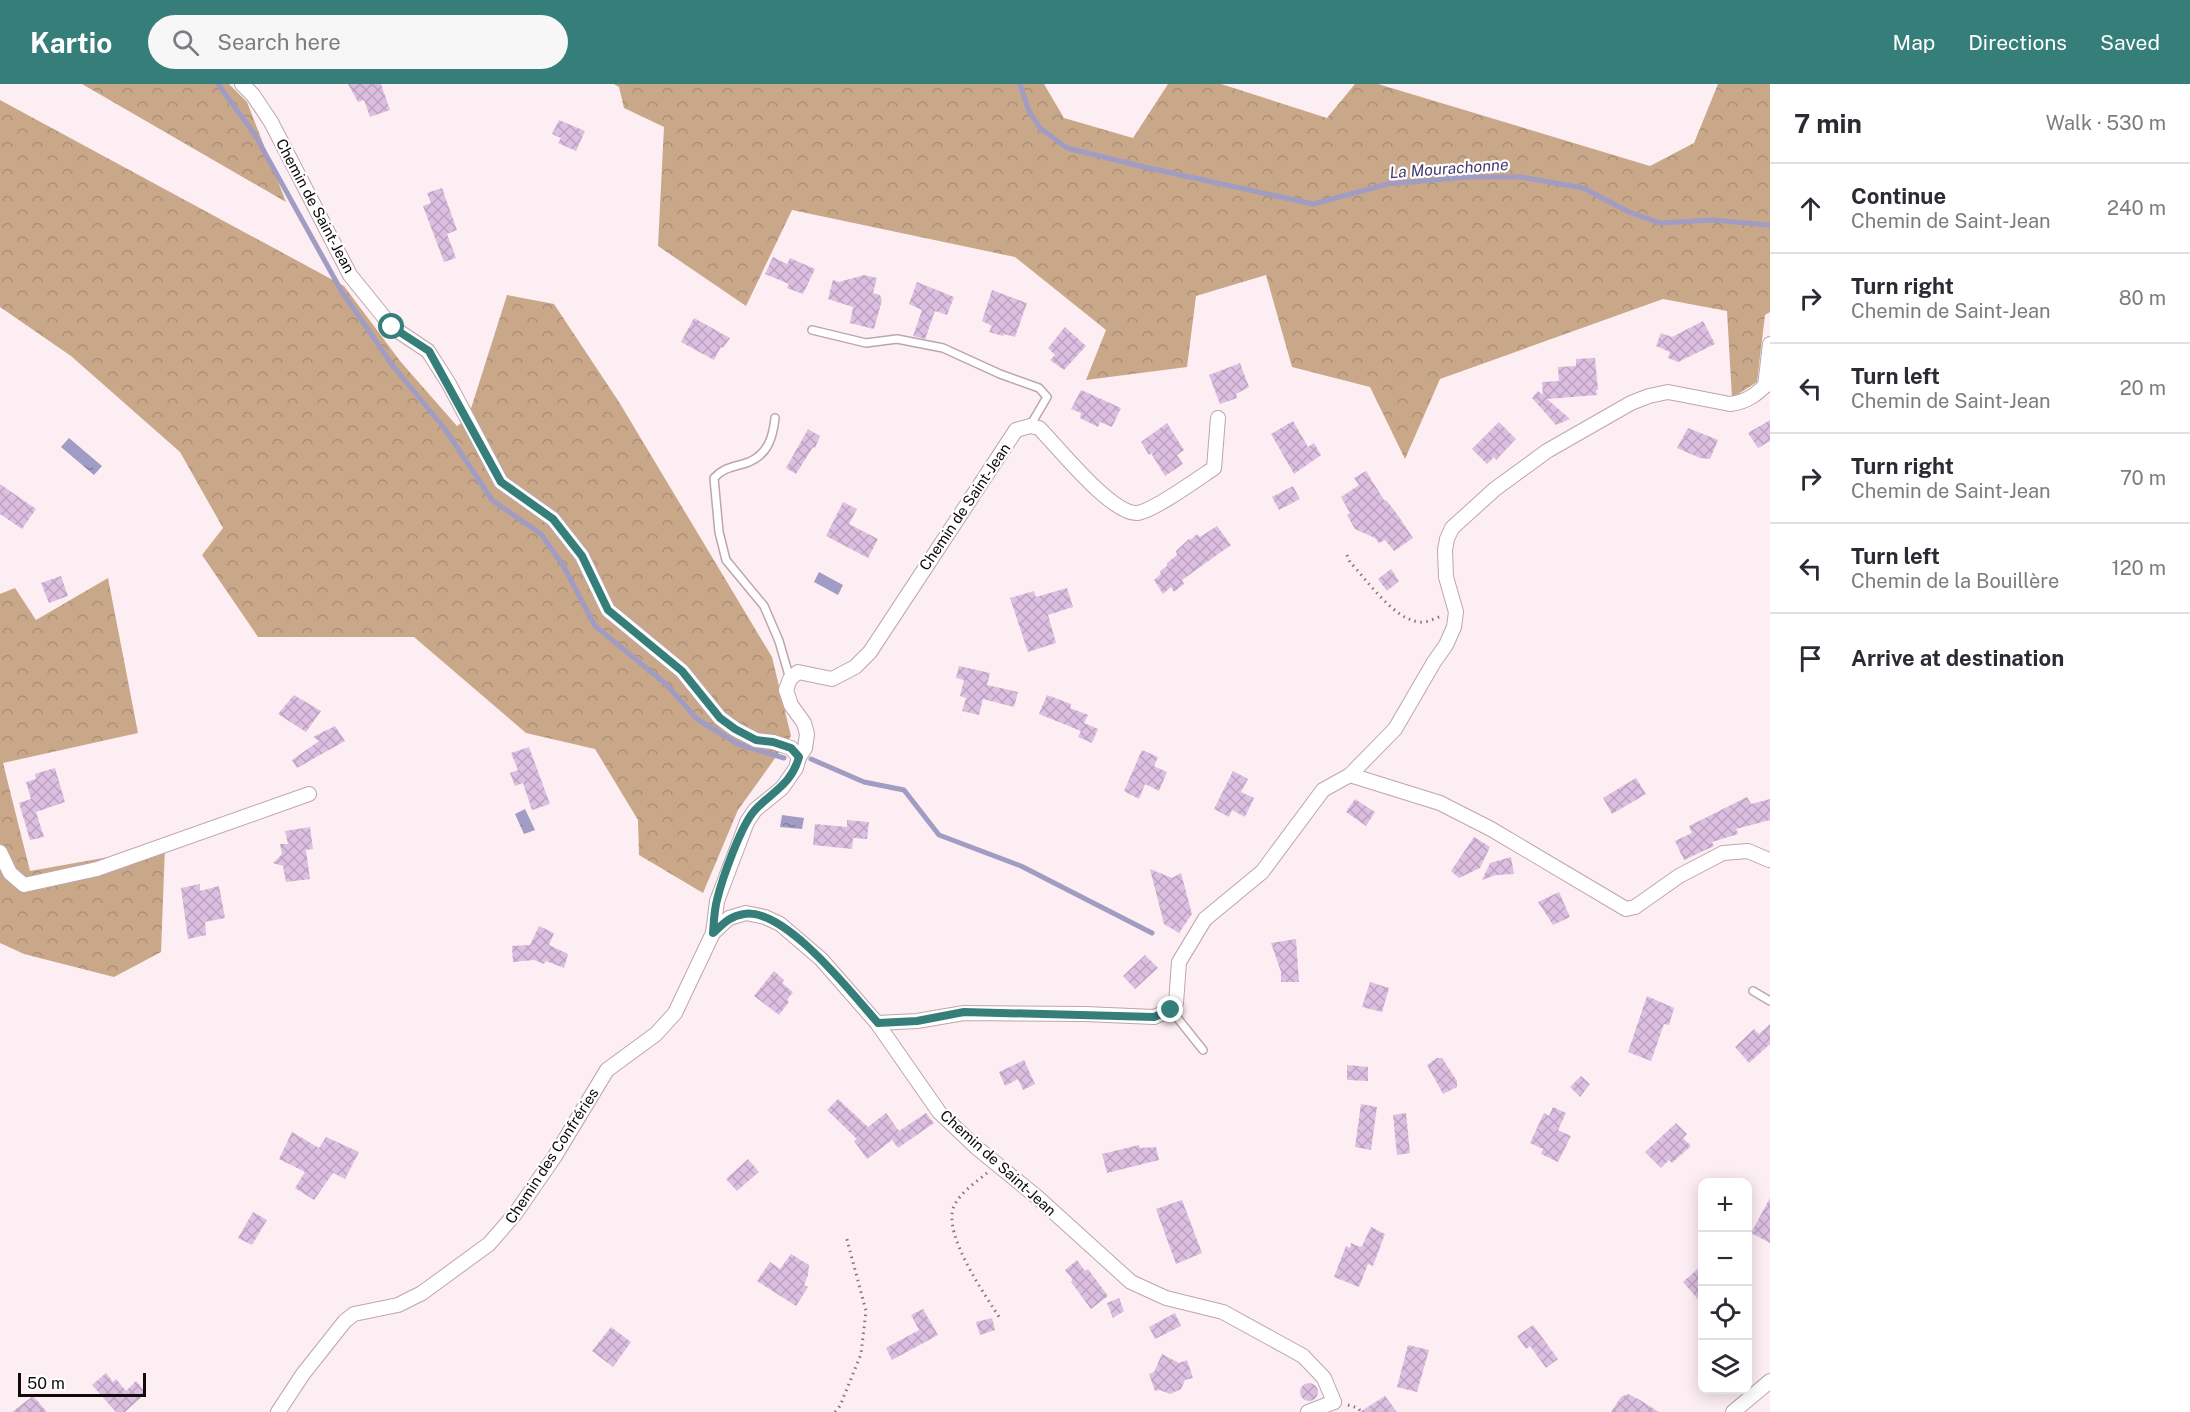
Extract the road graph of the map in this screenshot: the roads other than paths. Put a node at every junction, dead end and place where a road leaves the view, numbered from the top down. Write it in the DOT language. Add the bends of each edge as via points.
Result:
graph roads {
  1 [pos="242,84"];
  2 [pos="812,330"];
  3 [pos="1770,344"];
  4 [pos="1767,383"];
  5 [pos="775,418"];
  6 [pos="1218,418"];
  7 [pos="1030,426"];
  8 [pos="790,679"];
  9 [pos="799,757"];
  10 [pos="1350,775"];
  11 [pos="309,794"];
  12 [pos="0,852"];
  13 [pos="1769,860"];
  14 [pos="713,933"];
  15 [pos="1753,991"];
  16 [pos="1770,1001"];
  17 [pos="1171,1010"];
  18 [pos="878,1023"];
  19 [pos="1203,1050"];
  20 [pos="1770,1381"];
  21 [pos="1333,1407"];
  22 [pos="278,1412"];
  23 [pos="1308,1412"];
  24 [pos="1733,1412"];
  1 -- 9 [label="street, Chemin de Saint-Jean" via="272,122 350,275 392,327 429,351 501,482 553,519 582,556 608,610 682,671 720,718 756,740 791,748"];
  2 -- 7 [label="lane" via="866,343 897,339 943,348 1039,388 1047,398"];
  3 -- 4 [label="street"];
  4 -- 10 [label="street" via="1739,403 1668,392 1631,403 1547,452 1495,489 1452,528 1446,539 1446,576 1456,612 1455,627 1395,729"];
  5 -- 8 [label="lane" via="768,447 751,461 722,469 714,477 718,532 726,560 764,606"];
  6 -- 7 [label="street" via="1214,468 1136,513 1103,496 1040,428"];
  7 -- 8 [label="street, Chemin de Saint-Jean" via="1016,430 870,652 855,667 832,679 798,672"];
  8 -- 9 [label="street" via="786,690 807,734 806,748"];
  9 -- 14 [label="street" via="782,788 755,810 747,822 717,901"];
  10 -- 13 [label="street" via="1440,803 1626,909 1723,853 1748,851"];
  10 -- 17 [label="street" via="1323,790 1262,872 1205,919 1179,962 1176,1003"];
  11 -- 12 [label="street" via="97,869 24,885 9,873"];
  14 -- 18 [label="street, Chemin de Saint-Jean" via="729,918 746,913 780,924 821,959"];
  14 -- 22 [label="street, Chemin des Confréries" via="675,1013 656,1034 607,1070 555,1156 503,1229 422,1293 398,1305 354,1314 345,1321"];
  15 -- 16 [label="lane"];
  17 -- 18 [label="street" via="1154,1017 964,1012"];
  17 -- 19 [label="lane"];
  18 -- 21 [label="street, Chemin de Saint-Jean" via="939,1112 1131,1282 1166,1298 1222,1312 1303,1356 1324,1378"];
  20 -- 24 [label="street"];
  21 -- 23 [label="street"];
}
